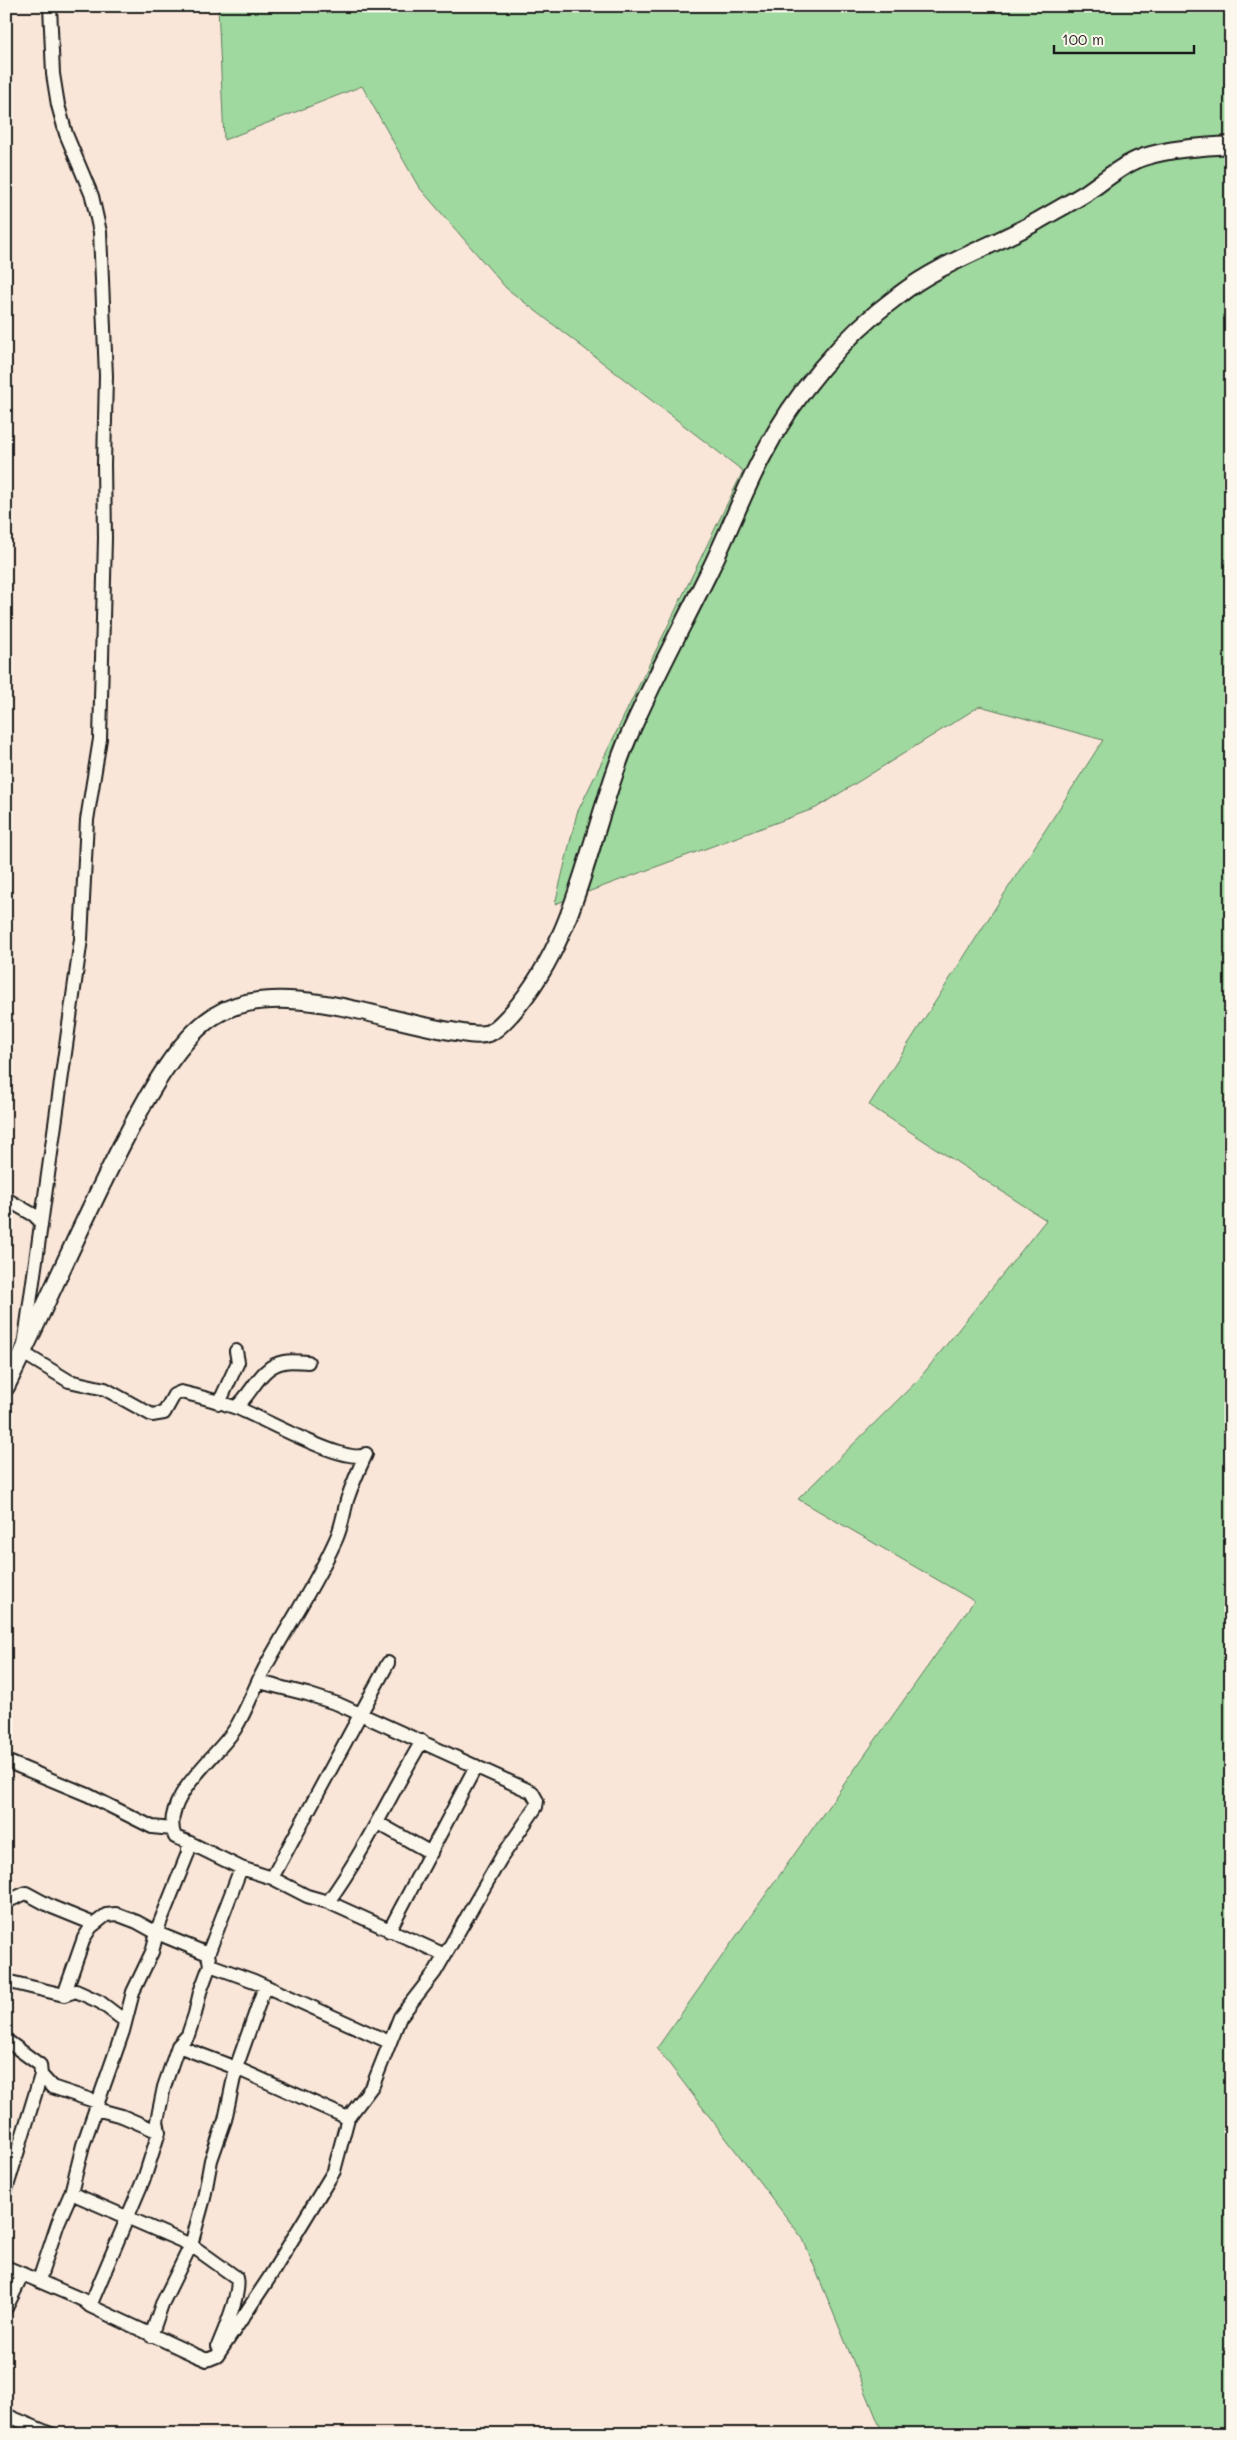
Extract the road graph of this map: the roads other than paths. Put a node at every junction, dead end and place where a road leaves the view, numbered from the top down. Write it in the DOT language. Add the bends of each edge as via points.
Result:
graph roads {
  1 [pos="50,6"];
  2 [pos="1231,145"];
  3 [pos="6,1199"];
  4 [pos="41,1222"];
  5 [pos="236,1351"];
  6 [pos="23,1353"];
  7 [pos="308,1362"];
  8 [pos="6,1387"];
  9 [pos="219,1403"];
  10 [pos="236,1407"];
  11 [pos="388,1663"];
  12 [pos="259,1682"];
  13 [pos="361,1715"];
  14 [pos="422,1741"];
  15 [pos="6,1762"];
  16 [pos="476,1766"];
  17 [pos="378,1823"];
  18 [pos="172,1829"];
  19 [pos="188,1842"];
  20 [pos="431,1853"];
  21 [pos="241,1868"];
  22 [pos="272,1878"];
  23 [pos="6,1902"];
  24 [pos="328,1902"];
  25 [pos="94,1924"];
  26 [pos="389,1931"];
  27 [pos="157,1934"];
  28 [pos="445,1955"];
  29 [pos="209,1960"];
  30 [pos="6,1981"];
  31 [pos="265,1986"];
  32 [pos="64,1994"];
  33 [pos="125,2021"];
  34 [pos="6,2040"];
  35 [pos="390,2042"];
  36 [pos="178,2046"];
  37 [pos="236,2068"];
  38 [pos="41,2075"];
  39 [pos="97,2106"];
  40 [pos="348,2118"];
  41 [pos="159,2132"];
  42 [pos="6,2190"];
  43 [pos="71,2193"];
  44 [pos="129,2217"];
  45 [pos="191,2245"];
  46 [pos="6,2267"];
  47 [pos="23,2274"];
  48 [pos="39,2280"];
  49 [pos="90,2306"];
  50 [pos="6,2308"];
  51 [pos="151,2336"];
  52 [pos="212,2359"];
  53 [pos="6,2415"];
  54 [pos="52,2434"];
  1 -- 4 [label="street" via="58,105 66,134 92,196 100,232 106,376 105,538 100,739 87,820 80,947"];
  2 -- 6 [label="main road" via="1148,155 1133,162 1072,202 932,273 903,291 855,332 812,381 760,459 724,541 627,740 571,911 549,962 524,999 493,1031 475,1035 314,1002 259,1000 234,1006 212,1017 168,1066 145,1100 111,1164"];
  3 -- 4 [label="street"];
  4 -- 6 [label="street"];
  5 -- 9 [label="street" via="238,1362"];
  6 -- 8 [label="main road"];
  6 -- 9 [label="street" via="69,1381 104,1389 156,1416 168,1410 178,1392"];
  7 -- 10 [label="street" via="285,1361 270,1366 247,1398"];
  9 -- 10 [label="street"];
  10 -- 12 [label="street" via="312,1443 356,1457 366,1454 338,1536"];
  11 -- 13 [label="street"];
  12 -- 13 [label="street" via="316,1696"];
  12 -- 18 [label="street" via="234,1730 188,1785 173,1816"];
  13 -- 14 [label="street"];
  13 -- 22 [label="street"];
  14 -- 16 [label="street"];
  14 -- 17 [label="street"];
  15 -- 18 [label="street" via="88,1795 152,1826"];
  16 -- 20 [label="street"];
  16 -- 28 [label="street" via="532,1792 537,1801"];
  17 -- 20 [label="street"];
  17 -- 24 [label="street"];
  18 -- 19 [label="street" via="175,1837"];
  19 -- 21 [label="street"];
  19 -- 27 [label="street" via="188,1853"];
  20 -- 26 [label="street"];
  21 -- 22 [label="street"];
  21 -- 29 [label="street"];
  22 -- 24 [label="street" via="307,1896"];
  23 -- 25 [label="street" via="26,1893"];
  24 -- 26 [label="street"];
  25 -- 27 [label="street" via="106,1915 116,1914"];
  25 -- 32 [label="street" via="84,1938"];
  26 -- 28 [label="street"];
  27 -- 29 [label="street"];
  27 -- 33 [label="street" via="133,1992"];
  28 -- 35 [label="street" via="420,1994 400,2017"];
  29 -- 31 [label="street"];
  29 -- 36 [label="street" via="188,2035"];
  30 -- 32 [label="street"];
  31 -- 35 [label="street"];
  31 -- 37 [label="street"];
  32 -- 33 [label="street" via="76,1991 92,1998"];
  33 -- 39 [label="street"];
  34 -- 38 [label="street" via="40,2066"];
  35 -- 40 [label="street" via="372,2085"];
  36 -- 37 [label="street"];
  36 -- 41 [label="street" via="160,2102"];
  37 -- 40 [label="street"];
  37 -- 45 [label="street"];
  38 -- 39 [label="street" via="52,2087"];
  38 -- 42 [label="street"];
  39 -- 41 [label="street"];
  39 -- 43 [label="street"];
  40 -- 52 [label="street" via="334,2171 235,2331"];
  41 -- 44 [label="street"];
  43 -- 44 [label="street"];
  43 -- 48 [label="street"];
  44 -- 45 [label="street"];
  44 -- 49 [label="street"];
  45 -- 51 [label="street" via="162,2304"];
  45 -- 52 [label="street" via="232,2272 239,2283"];
  46 -- 47 [label="street"];
  47 -- 48 [label="street"];
  47 -- 50 [label="street"];
  48 -- 49 [label="street"];
  49 -- 51 [label="street"];
  51 -- 52 [label="street" via="207,2360"];
  53 -- 54 [label="street"];
}
